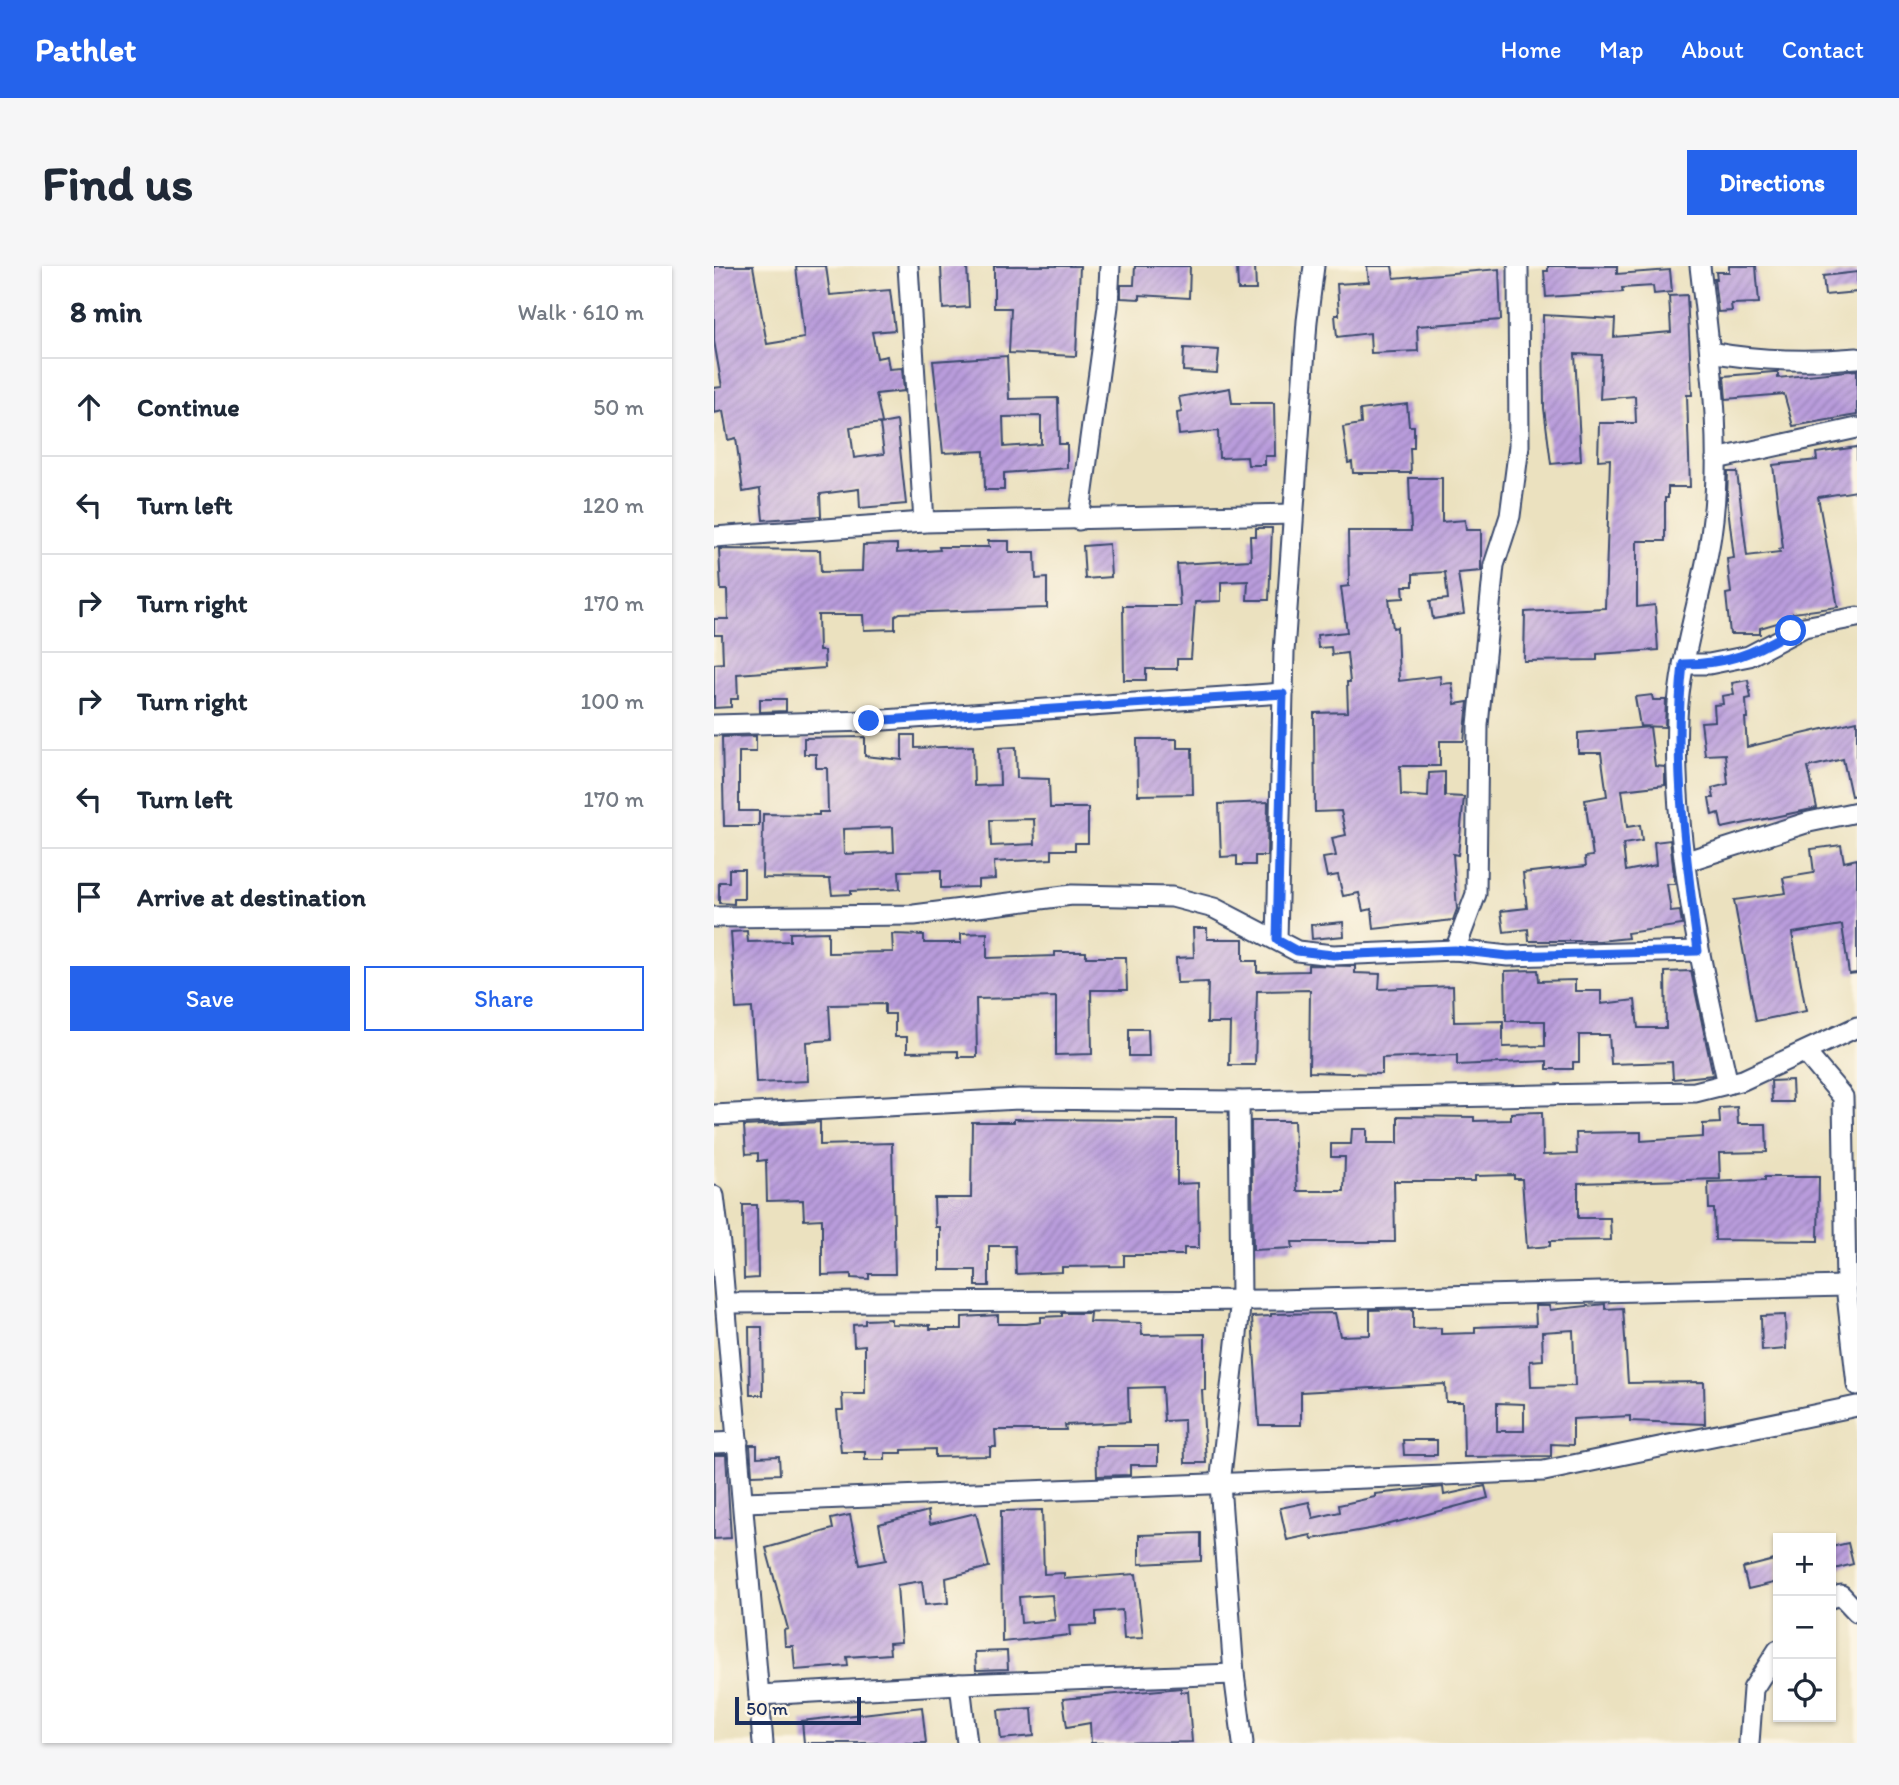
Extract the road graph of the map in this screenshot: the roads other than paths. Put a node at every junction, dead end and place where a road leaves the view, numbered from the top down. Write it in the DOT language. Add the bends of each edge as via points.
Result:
graph roads {
  1 [pos="908,266"];
  2 [pos="1111,266"];
  3 [pos="1314,266"];
  4 [pos="1518,266"];
  5 [pos="1700,266"];
  6 [pos="1710,352"];
  7 [pos="1857,358"];
  8 [pos="1857,428"];
  9 [pos="1716,459"];
  10 [pos="1293,514"];
  11 [pos="1079,520"];
  12 [pos="924,522"];
  13 [pos="714,537"];
  14 [pos="1857,617"];
  15 [pos="1683,664"];
  16 [pos="1283,694"];
  17 [pos="714,725"];
  18 [pos="1857,812"];
  19 [pos="1687,861"];
  20 [pos="714,917"];
  21 [pos="1277,940"];
  22 [pos="1455,950"];
  23 [pos="1698,951"];
  24 [pos="1857,1027"];
  25 [pos="1805,1052"];
  26 [pos="1728,1084"];
  27 [pos="1239,1101"];
  28 [pos="714,1115"];
  29 [pos="714,1196"];
  30 [pos="718,1254"];
  31 [pos="1846,1286"];
  32 [pos="1241,1299"];
  33 [pos="726,1303"];
  34 [pos="1857,1385"];
  35 [pos="1857,1406"];
  36 [pos="738,1442"];
  37 [pos="714,1443"];
  38 [pos="1220,1483"];
  39 [pos="744,1502"];
  40 [pos="1843,1595"];
  41 [pos="1857,1612"];
  42 [pos="1773,1658"];
  43 [pos="1234,1674"];
  44 [pos="960,1684"];
  45 [pos="759,1695"];
  46 [pos="763,1743"];
  47 [pos="967,1743"];
  48 [pos="1243,1743"];
  49 [pos="1749,1743"];
  1 -- 12 [label="street"];
  2 -- 11 [label="street"];
  3 -- 10 [label="street"];
  4 -- 22 [label="street" via="1518,446 1510,516 1494,565 1478,725 1476,894"];
  5 -- 6 [label="street"];
  6 -- 7 [label="street" via="1750,358"];
  6 -- 9 [label="street"];
  8 -- 9 [label="street"];
  9 -- 15 [label="street" via="1711,535"];
  10 -- 11 [label="street"];
  10 -- 16 [label="street"];
  11 -- 12 [label="street"];
  12 -- 13 [label="street"];
  14 -- 15 [label="street" via="1804,627 1749,656"];
  15 -- 19 [label="street" via="1677,717 1679,801"];
  16 -- 17 [label="street" via="869,721"];
  16 -- 21 [label="street"];
  18 -- 19 [label="street" via="1809,822"];
  19 -- 23 [label="street"];
  20 -- 21 [label="street" via="915,915 1072,895 1172,897 1214,908"];
  21 -- 22 [label="street" via="1297,951 1333,955"];
  22 -- 23 [label="street" via="1508,956"];
  23 -- 26 [label="street"];
  24 -- 25 [label="street"];
  25 -- 26 [label="street"];
  25 -- 31 [label="street" via="1843,1097"];
  26 -- 27 [label="street" via="1695,1092"];
  27 -- 28 [label="street" via="1019,1099"];
  27 -- 32 [label="street"];
  29 -- 30 [label="street"];
  30 -- 33 [label="street"];
  31 -- 32 [label="street"];
  31 -- 34 [label="street"];
  32 -- 33 [label="street"];
  32 -- 38 [label="street"];
  33 -- 36 [label="street"];
  35 -- 38 [label="street" via="1544,1471"];
  36 -- 37 [label="street"];
  36 -- 39 [label="street"];
  38 -- 39 [label="street"];
  38 -- 43 [label="street"];
  39 -- 45 [label="street"];
  40 -- 41 [label="street"];
  42 -- 49 [label="street" via="1753,1689"];
  43 -- 44 [label="street"];
  43 -- 48 [label="street"];
  44 -- 45 [label="street"];
  44 -- 47 [label="street"];
  45 -- 46 [label="street"];
}
